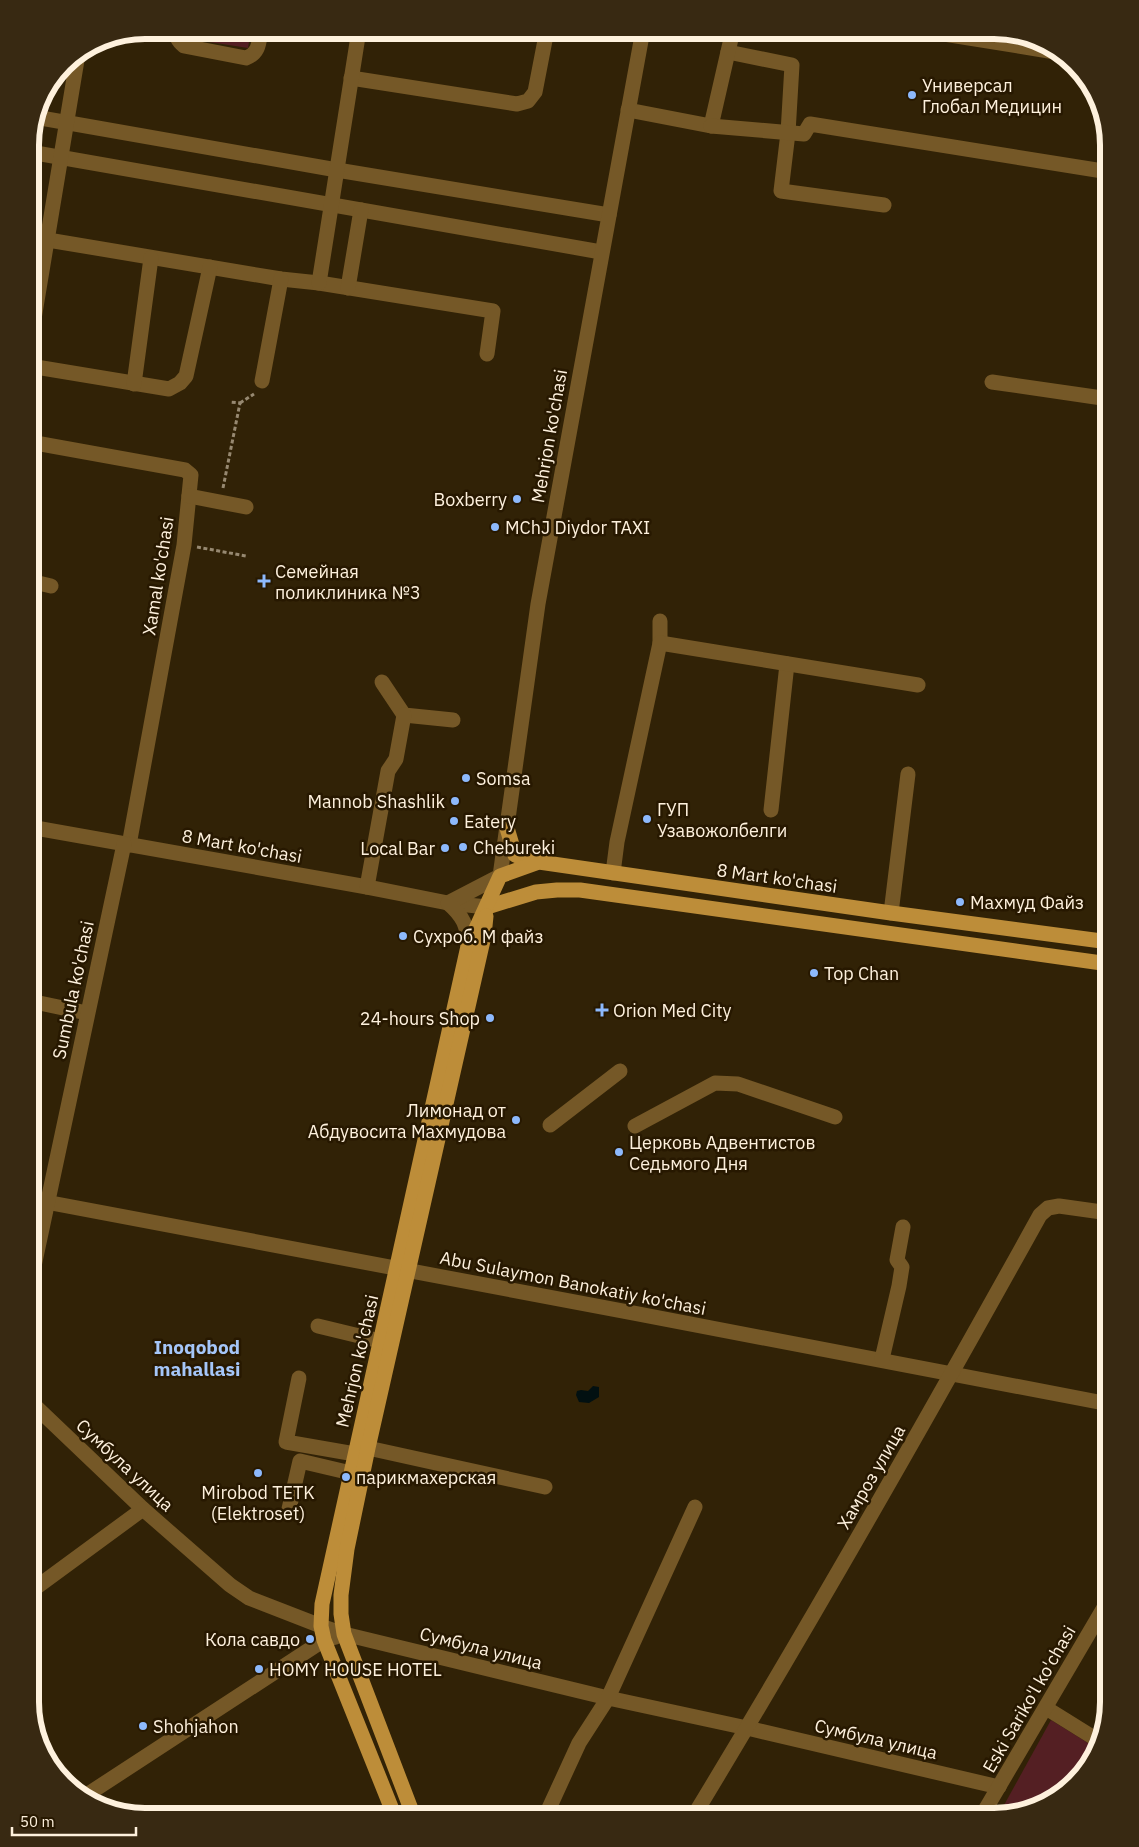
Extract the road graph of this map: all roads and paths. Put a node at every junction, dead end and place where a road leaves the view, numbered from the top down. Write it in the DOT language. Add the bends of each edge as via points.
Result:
graph roads {
  1 [pos="178,39"];
  2 [pos="260,39"];
  3 [pos="358,39"];
  4 [pos="545,39"];
  5 [pos="641,39"];
  6 [pos="731,39"];
  7 [pos="975,39"];
  8 [pos="1040,50"];
  9 [pos="728,52"];
  10 [pos="76,64"];
  11 [pos="352,78"];
  12 [pos="628,110"];
  13 [pos="42,118"];
  14 [pos="67,123"];
  15 [pos="711,126"];
  16 [pos="788,133"];
  17 [pos="39,154"];
  18 [pos="61,158"];
  19 [pos="337,170"];
  20 [pos="1100,171"];
  21 [pos="332,205"];
  22 [pos="884,205"];
  23 [pos="361,210"];
  24 [pos="609,214"];
  25 [pos="39,239"];
  26 [pos="47,240"];
  27 [pos="602,252"];
  28 [pos="151,258"];
  29 [pos="210,268"];
  30 [pos="280,280"];
  31 [pos="319,283"];
  32 [pos="39,288"];
  33 [pos="348,288"];
  34 [pos="487,354"];
  35 [pos="39,368"];
  36 [pos="262,381"];
  37 [pos="992,382"];
  38 [pos="134,384"];
  39 [pos="1100,397"];
  40 [pos="230,402"];
  41 [pos="39,444"];
  42 [pos="222,493"];
  43 [pos="189,496"];
  44 [pos="246,507"];
  45 [pos="184,545"];
  46 [pos="246,556"];
  47 [pos="39,583"];
  48 [pos="51,586"];
  49 [pos="660,621"];
  50 [pos="660,643"];
  51 [pos="787,664"];
  52 [pos="382,682"];
  53 [pos="918,685"];
  54 [pos="404,715"];
  55 [pos="453,720"];
  56 [pos="908,774"];
  57 [pos="771,810"];
  58 [pos="507,828"];
  59 [pos="39,829"];
  60 [pos="127,845"];
  61 [pos="539,862"];
  62 [pos="613,873"];
  63 [pos="500,876"];
  64 [pos="367,887"];
  65 [pos="448,903"];
  66 [pos="487,907"];
  67 [pos="891,913"];
  68 [pos="1100,941"];
  69 [pos="468,946"];
  70 [pos="1100,963"];
  71 [pos="39,1003"];
  72 [pos="87,1013"];
  73 [pos="620,1071"];
  74 [pos="835,1117"];
  75 [pos="550,1125"];
  76 [pos="635,1126"];
  77 [pos="39,1200"];
  78 [pos="49,1202"];
  79 [pos="1100,1212"];
  80 [pos="904,1227"];
  81 [pos="39,1246"];
  82 [pos="402,1270"];
  83 [pos="318,1326"];
  84 [pos="380,1341"];
  85 [pos="882,1359"];
  86 [pos="952,1373"];
  87 [pos="298,1378"];
  88 [pos="1100,1402"];
  89 [pos="39,1410"];
  90 [pos="362,1451"];
  91 [pos="351,1472"];
  92 [pos="545,1487"];
  93 [pos="695,1508"];
  94 [pos="143,1509"];
  95 [pos="289,1509"];
  96 [pos="39,1585"];
  97 [pos="1100,1615"];
  98 [pos="322,1633"];
  99 [pos="344,1634"];
  100 [pos="608,1698"];
  101 [pos="1046,1708"];
  102 [pos="747,1728"];
  103 [pos="1094,1738"];
  104 [pos="999,1787"];
  105 [pos="90,1792"];
  106 [pos="391,1808"];
  107 [pos="411,1808"];
  108 [pos="549,1808"];
  109 [pos="698,1808"];
  110 [pos="986,1808"];
  1 -- 2 [label="street" via="184,46 246,58 258,50"];
  3 -- 11 [label="street"];
  4 -- 11 [label="street" via="535,92 528,101 517,104"];
  5 -- 12 [label="street, Mehrjon ko'chasi"];
  6 -- 9 [label="street"];
  7 -- 8 [label="street"];
  9 -- 15 [label="street"];
  9 -- 16 [label="street" via="792,65"];
  10 -- 14 [label="street"];
  11 -- 19 [label="street"];
  12 -- 15 [label="street"];
  12 -- 24 [label="street, Mehrjon ko'chasi"];
  13 -- 14 [label="street"];
  14 -- 18 [label="street"];
  14 -- 19 [label="street"];
  15 -- 16 [label="street"];
  16 -- 20 [label="street" via="804,134 810,124"];
  16 -- 22 [label="street" via="781,190"];
  17 -- 18 [label="street"];
  18 -- 21 [label="street"];
  18 -- 26 [label="street"];
  19 -- 21 [label="street"];
  19 -- 24 [label="street"];
  21 -- 23 [label="street"];
  21 -- 31 [label="street"];
  23 -- 27 [label="street"];
  23 -- 33 [label="street"];
  24 -- 27 [label="street, Mehrjon ko'chasi"];
  25 -- 26 [label="street"];
  26 -- 28 [label="street"];
  26 -- 32 [label="street"];
  27 -- 58 [label="street, Mehrjon ko'chasi" via="538,604"];
  28 -- 29 [label="street"];
  28 -- 38 [label="street"];
  29 -- 30 [label="street"];
  29 -- 38 [label="street" via="186,376 169,389"];
  30 -- 31 [label="street"];
  30 -- 36 [label="street"];
  31 -- 33 [label="street"];
  33 -- 34 [label="street" via="493,311"];
  35 -- 38 [label="street"];
  37 -- 39 [label="street"];
  40 -- 42 [label="path" via="240,403"];
  41 -- 43 [label="street, Xamal ko'chasi" via="185,470 191,475"];
  43 -- 44 [label="street"];
  43 -- 45 [label="street, Xamal ko'chasi"];
  45 -- 46 [label="path"];
  45 -- 60 [label="street, Xamal ko'chasi"];
  47 -- 48 [label="street"];
  49 -- 50 [label="street"];
  50 -- 51 [label="street"];
  50 -- 62 [label="street"];
  51 -- 53 [label="street"];
  51 -- 57 [label="street"];
  52 -- 54 [label="street"];
  54 -- 55 [label="street"];
  54 -- 64 [label="street" via="396,759 388,771"];
  56 -- 67 [label="street"];
  58 -- 61 [label="main road" via="515,855"];
  58 -- 63 [label="street, Mehrjon ko'chasi"];
  59 -- 60 [label="street, 8 Mart ko'chasi"];
  60 -- 64 [label="street, 8 Mart ko'chasi"];
  60 -- 72 [label="street, Sumbula ko'chasi"];
  61 -- 62 [label="main road, 8 Mart ko'chasi"];
  61 -- 63 [label="main road, 8 Mart ko'chasi"];
  62 -- 67 [label="main road, 8 Mart ko'chasi"];
  63 -- 65 [label="street, 8 Mart ko'chasi"];
  63 -- 66 [label="main road, Mehrjon ko'chasi"];
  64 -- 65 [label="street, 8 Mart ko'chasi"];
  65 -- 66 [label="street, 8 Mart ko'chasi"];
  65 -- 69 [label="street" via="465,922"];
  66 -- 69 [label="main road, Mehrjon ko'chasi"];
  66 -- 70 [label="main road, 8 Mart ko'chasi" via="536,892 580,890"];
  66 -- 82 [label="main road, Mehrjon ko'chasi" via="484,936"];
  67 -- 68 [label="main road, 8 Mart ko'chasi"];
  69 -- 82 [label="main road, Mehrjon ko'chasi"];
  71 -- 72 [label="street"];
  72 -- 78 [label="street, Sumbula ko'chasi"];
  73 -- 75 [label="street"];
  74 -- 76 [label="street" via="724,1082 715,1083"];
  77 -- 78 [label="street, Abu Sulaymon Banokatiy ko'chasi"];
  78 -- 81 [label="street"];
  78 -- 82 [label="street, Abu Sulaymon Banokatiy ko'chasi"];
  79 -- 86 [label="street, Хамроз улица" via="1059,1206 1044,1211"];
  80 -- 85 [label="street" via="898,1260 902,1267 899,1286"];
  82 -- 84 [label="main road, Mehrjon ko'chasi"];
  82 -- 85 [label="street, Abu Sulaymon Banokatiy ko'chasi"];
  82 -- 90 [label="main road, Mehrjon ko'chasi"];
  83 -- 84 [label="street"];
  84 -- 90 [label="main road, Mehrjon ko'chasi"];
  85 -- 86 [label="street, Abu Sulaymon Banokatiy ko'chasi"];
  86 -- 88 [label="street, Abu Sulaymon Banokatiy ko'chasi"];
  86 -- 102 [label="street, Хамроз улица"];
  87 -- 90 [label="street" via="286,1442"];
  89 -- 94 [label="street, Сумбула улица"];
  90 -- 91 [label="main road, Mehrjon ko'chasi"];
  90 -- 92 [label="street"];
  90 -- 99 [label="main road, Mehrjon ko'chasi" via="341,1595"];
  91 -- 95 [label="street" via="300,1460"];
  91 -- 98 [label="main road, Mehrjon ko'chasi" via="322,1604"];
  93 -- 100 [label="street"];
  94 -- 96 [label="street"];
  94 -- 98 [label="street, Сумбула улица" via="240,1592"];
  97 -- 101 [label="street, Eski Sariko'l ko'chasi"];
  98 -- 99 [label="street"];
  98 -- 105 [label="street"];
  98 -- 106 [label="main road, Mehrjon ko'chasi"];
  99 -- 100 [label="street, Сумбула улица"];
  99 -- 107 [label="main road, Mehrjon ko'chasi"];
  100 -- 102 [label="street, Сумбула улица"];
  100 -- 108 [label="street" via="579,1743"];
  101 -- 103 [label="street"];
  101 -- 104 [label="street, Eski Sariko'l ko'chasi"];
  102 -- 104 [label="street, Сумбула улица"];
  102 -- 109 [label="street, Хамроз улица"];
  104 -- 110 [label="street, Eski Sariko'l ko'chasi"];
}
